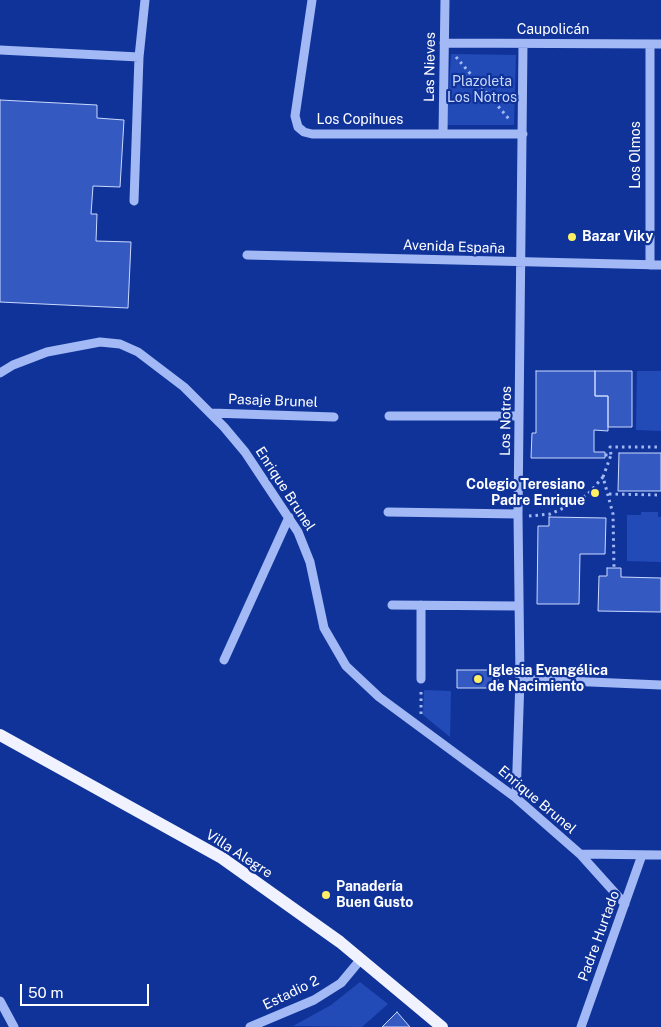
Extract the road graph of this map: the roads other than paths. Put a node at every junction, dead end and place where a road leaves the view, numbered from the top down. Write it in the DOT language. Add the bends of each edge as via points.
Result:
graph roads {
  1 [pos="144,0"];
  2 [pos="312,0"];
  3 [pos="446,0"];
  4 [pos="444,44"];
  5 [pos="524,44"];
  6 [pos="650,44"];
  7 [pos="661,44"];
  8 [pos="0,50"];
  9 [pos="139,57"];
  10 [pos="443,134"];
  11 [pos="523,134"];
  12 [pos="134,201"];
  13 [pos="247,255"];
  14 [pos="522,263"];
  15 [pos="650,265"];
  16 [pos="661,265"];
  17 [pos="0,373"];
  18 [pos="211,413"];
  19 [pos="389,416"];
  20 [pos="519,416"];
  21 [pos="334,417"];
  22 [pos="388,512"];
  23 [pos="518,514"];
  24 [pos="289,517"];
  25 [pos="392,605"];
  26 [pos="422,605"];
  27 [pos="519,606"];
  28 [pos="224,660"];
  29 [pos="421,679"];
  30 [pos="520,679"];
  31 [pos="661,685"];
  32 [pos="0,735"];
  33 [pos="516,798"];
  34 [pos="580,854"];
  35 [pos="642,855"];
  36 [pos="661,855"];
  37 [pos="625,904"];
  38 [pos="361,959"];
  39 [pos="0,1001"];
  40 [pos="265,1024"];
  41 [pos="14,1027"];
  42 [pos="250,1027"];
  43 [pos="442,1027"];
  44 [pos="581,1027"];
  1 -- 9 [label="street"];
  2 -- 10 [label="street, Los Copihues" via="294,116 301,130 312,134"];
  3 -- 4 [label="street, Las Nieves"];
  4 -- 5 [label="street, Caupolicán"];
  4 -- 10 [label="street, Las Nieves"];
  5 -- 6 [label="street, Caupolicán"];
  5 -- 11 [label="street, Los Notros"];
  6 -- 7 [label="street, Caupolicán"];
  6 -- 15 [label="street, Los Olmos"];
  8 -- 9 [label="street"];
  9 -- 12 [label="street"];
  10 -- 11 [label="street, Los Copihues"];
  11 -- 14 [label="street, Los Notros"];
  13 -- 14 [label="street, Avenida España"];
  14 -- 15 [label="street, Avenida España"];
  14 -- 20 [label="street, Los Notros"];
  15 -- 16 [label="street, Avenida España"];
  17 -- 18 [label="street, Enrique Brunel" via="47,352 90,343 120,344 166,371"];
  18 -- 21 [label="street, Pasaje Brunel"];
  18 -- 24 [label="street, Enrique Brunel" via="245,452"];
  19 -- 20 [label="street"];
  20 -- 23 [label="street, Los Notros"];
  22 -- 23 [label="street"];
  23 -- 27 [label="street, Los Notros"];
  24 -- 28 [label="street"];
  24 -- 33 [label="street, Enrique Brunel" via="305,546 318,612 337,654 367,687"];
  25 -- 26 [label="street"];
  26 -- 27 [label="street"];
  26 -- 29 [label="street"];
  27 -- 30 [label="street, Los Notros"];
  30 -- 31 [label="street"];
  30 -- 33 [label="street, Los Notros"];
  32 -- 38 [label="main road, Villa Alegre" via="222,858"];
  33 -- 34 [label="street, Enrique Brunel"];
  34 -- 35 [label="street"];
  34 -- 37 [label="street, Enrique Brunel"];
  35 -- 36 [label="street"];
  35 -- 37 [label="street, Padre Hurtado"];
  37 -- 44 [label="street, Padre Hurtado"];
  38 -- 40 [label="street, Estadio 2" via="341,983"];
  38 -- 43 [label="main road, Villa Alegre"];
  39 -- 41 [label="street"];
  40 -- 42 [label="street, Estadio 2"];
}
